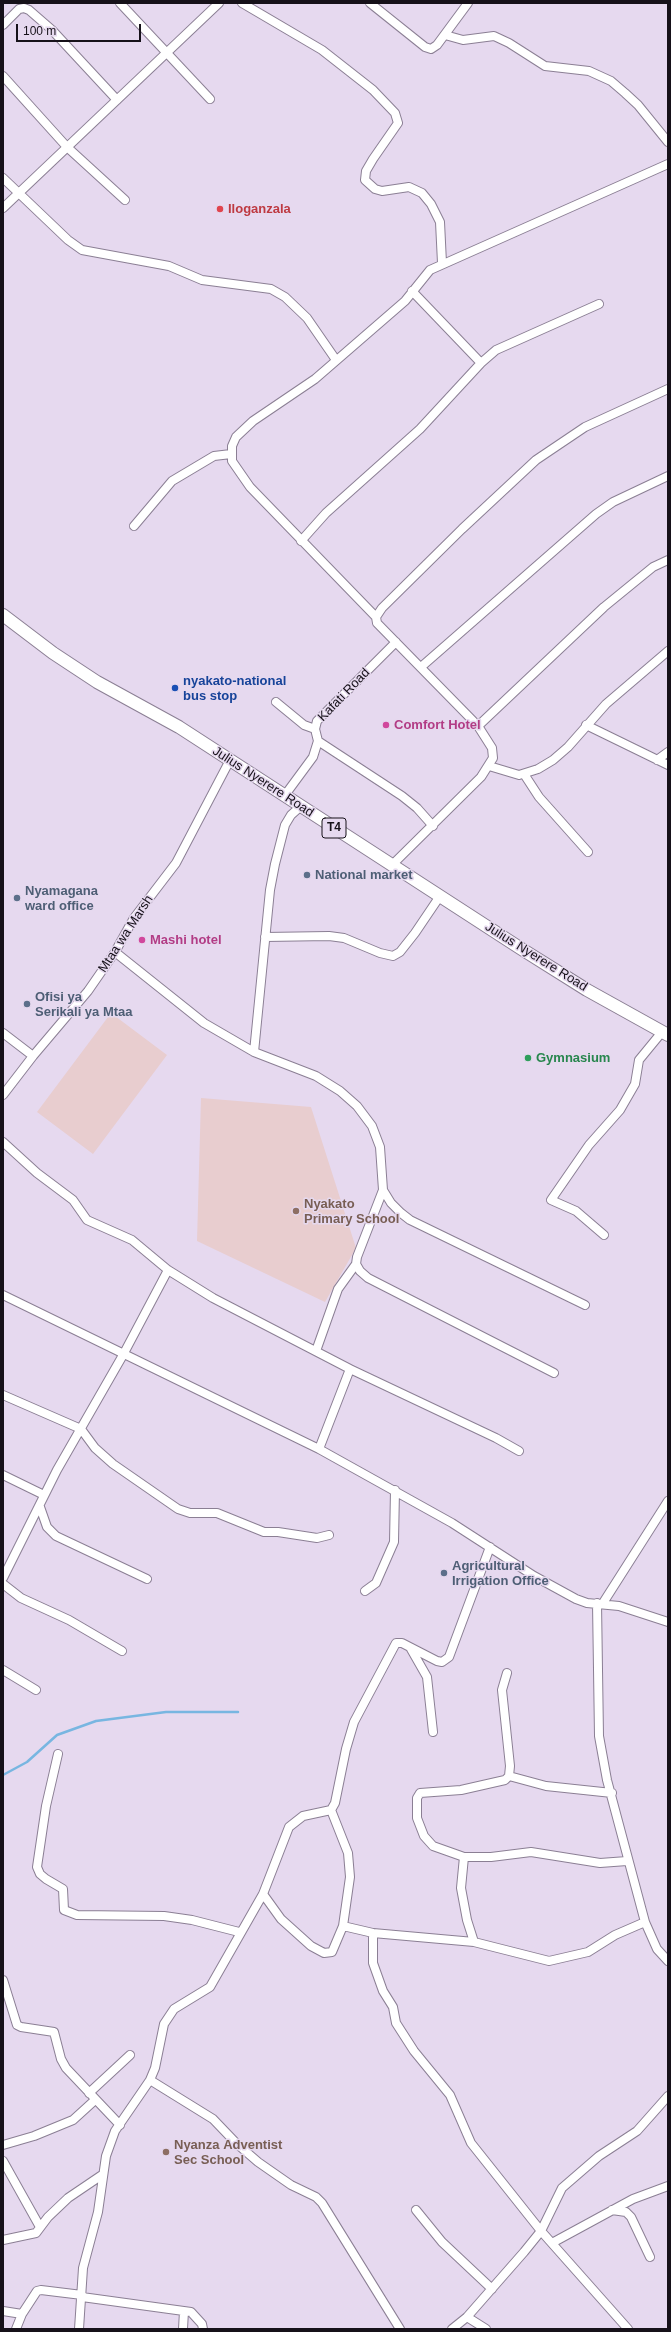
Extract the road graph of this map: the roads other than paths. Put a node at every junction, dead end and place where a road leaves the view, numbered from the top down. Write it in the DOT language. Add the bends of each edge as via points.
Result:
graph roads {
  1 [pos="120,3"];
  2 [pos="219,3"];
  3 [pos="242,3"];
  4 [pos="370,3"];
  5 [pos="468,3"];
  6 [pos="3,25"];
  7 [pos="445,35"];
  8 [pos="168,52"];
  9 [pos="3,76"];
  10 [pos="210,99"];
  11 [pos="117,100"];
  12 [pos="668,142"];
  13 [pos="68,147"];
  14 [pos="668,164"];
  15 [pos="3,178"];
  16 [pos="19,195"];
  17 [pos="125,200"];
  18 [pos="3,208"];
  19 [pos="442,263"];
  20 [pos="412,292"];
  21 [pos="599,304"];
  22 [pos="336,360"];
  23 [pos="481,363"];
  24 [pos="668,389"];
  25 [pos="231,454"];
  26 [pos="668,476"];
  27 [pos="134,526"];
  28 [pos="301,541"];
  29 [pos="668,560"];
  30 [pos="3,615"];
  31 [pos="376,617"];
  32 [pos="396,642"];
  33 [pos="668,651"];
  34 [pos="421,668"];
  35 [pos="276,702"];
  36 [pos="586,725"];
  37 [pos="478,726"];
  38 [pos="315,729"];
  39 [pos="318,741"];
  40 [pos="668,752"];
  41 [pos="230,760"];
  42 [pos="657,760"];
  43 [pos="668,765"];
  44 [pos="489,766"];
  45 [pos="524,774"];
  46 [pos="285,795"];
  47 [pos="301,806"];
  48 [pos="433,826"];
  49 [pos="588,852"];
  50 [pos="392,865"];
  51 [pos="440,896"];
  52 [pos="265,937"];
  53 [pos="115,952"];
  54 [pos="3,1033"];
  55 [pos="665,1034"];
  56 [pos="254,1052"];
  57 [pos="33,1056"];
  58 [pos="3,1095"];
  59 [pos="3,1142"];
  60 [pos="383,1190"];
  61 [pos="604,1235"];
  62 [pos="356,1264"];
  63 [pos="168,1270"];
  64 [pos="3,1295"];
  65 [pos="585,1305"];
  66 [pos="316,1351"];
  67 [pos="123,1355"];
  68 [pos="350,1369"];
  69 [pos="554,1373"];
  70 [pos="3,1395"];
  71 [pos="80,1429"];
  72 [pos="319,1449"];
  73 [pos="519,1451"];
  74 [pos="3,1475"];
  75 [pos="394,1490"];
  76 [pos="44,1495"];
  77 [pos="668,1501"];
  78 [pos="40,1507"];
  79 [pos="329,1535"];
  80 [pos="490,1547"];
  81 [pos="3,1578"];
  82 [pos="148,1579"];
  83 [pos="3,1584"];
  84 [pos="365,1591"];
  85 [pos="600,1603"];
  86 [pos="668,1622"];
  87 [pos="411,1649"];
  88 [pos="122,1651"];
  89 [pos="3,1670"];
  90 [pos="507,1673"];
  91 [pos="36,1690"];
  92 [pos="433,1732"];
  93 [pos="58,1754"];
  94 [pos="509,1776"];
  95 [pos="612,1793"];
  96 [pos="331,1810"];
  97 [pos="464,1857"];
  98 [pos="627,1861"];
  99 [pos="263,1894"];
  100 [pos="645,1922"];
  101 [pos="342,1926"];
  102 [pos="239,1932"];
  103 [pos="373,1933"];
  104 [pos="474,1942"];
  105 [pos="668,1962"];
  106 [pos="3,1980"];
  107 [pos="130,2055"];
  108 [pos="150,2080"];
  109 [pos="89,2093"];
  110 [pos="668,2096"];
  111 [pos="95,2100"];
  112 [pos="120,2125"];
  113 [pos="3,2145"];
  114 [pos="3,2161"];
  115 [pos="102,2175"];
  116 [pos="668,2186"];
  117 [pos="416,2210"];
  118 [pos="612,2210"];
  119 [pos="40,2227"];
  120 [pos="541,2231"];
  121 [pos="3,2240"];
  122 [pos="552,2243"];
  123 [pos="650,2257"];
  124 [pos="492,2289"];
  125 [pos="82,2296"];
  126 [pos="3,2311"];
  127 [pos="184,2311"];
  128 [pos="22,2314"];
  129 [pos="467,2317"];
  130 [pos="16,2329"];
  131 [pos="79,2329"];
  132 [pos="183,2329"];
  133 [pos="203,2329"];
  134 [pos="400,2329"];
  135 [pos="452,2329"];
  136 [pos="486,2329"];
  137 [pos="628,2329"];
  1 -- 8 [label="street"];
  2 -- 8 [label="street"];
  3 -- 19 [label="street" via="328,54 373,90 395,114 398,124 373,159 366,171 365,180 375,189 382,191 409,187 422,194 431,204 440,222"];
  4 -- 7 [label="street" via="425,47 435,47"];
  5 -- 7 [label="street"];
  6 -- 11 [label="street" via="19,10 30,10"];
  7 -- 12 [label="street" via="464,40 494,36 510,43 545,66 589,71 611,82 625,93"];
  8 -- 10 [label="street"];
  8 -- 11 [label="street"];
  9 -- 13 [label="street"];
  11 -- 13 [label="street"];
  13 -- 16 [label="street"];
  13 -- 17 [label="street"];
  14 -- 19 [label="street"];
  15 -- 16 [label="street"];
  16 -- 18 [label="street"];
  16 -- 22 [label="street" via="82,250 169,266 202,280 271,289 285,296 308,318"];
  19 -- 20 [label="street" via="423,277"];
  20 -- 22 [label="street" via="405,301"];
  20 -- 23 [label="street"];
  21 -- 23 [label="street" via="496,350"];
  22 -- 25 [label="street" via="315,379 253,421 236,437"];
  23 -- 28 [label="street" via="420,429 326,514"];
  24 -- 31 [label="street" via="585,427 536,460 462,529"];
  25 -- 27 [label="street" via="214,456 172,481"];
  25 -- 28 [label="street" via="236,469 250,487"];
  26 -- 34 [label="street" via="613,502 596,514"];
  28 -- 31 [label="street"];
  29 -- 37 [label="street" via="653,567 604,607"];
  30 -- 41 [label="highway, Julius Nyerere Road / T4" via="97,682 179,727"];
  31 -- 32 [label="street" via="377,622"];
  32 -- 34 [label="street"];
  32 -- 38 [label="street, Kafati Road" via="324,713 317,721"];
  33 -- 36 [label="street" via="606,704"];
  34 -- 37 [label="street"];
  35 -- 38 [label="street" via="304,725"];
  36 -- 42 [label="street"];
  36 -- 45 [label="street" via="553,760"];
  37 -- 44 [label="street" via="492,748 493,758"];
  38 -- 39 [label="street, Kafati Road"];
  39 -- 46 [label="street, Kafati Road" via="313,757"];
  39 -- 48 [label="street" via="402,796"];
  40 -- 42 [label="street"];
  41 -- 46 [label="highway, Julius Nyerere Road / T4"];
  41 -- 53 [label="street, Mtaa wa Marsh" via="179,859 134,918"];
  42 -- 43 [label="street"];
  44 -- 45 [label="street" via="516,775"];
  44 -- 48 [label="street"];
  45 -- 49 [label="street" via="539,797"];
  46 -- 47 [label="highway, Julius Nyerere Road / T4"];
  47 -- 50 [label="highway, Julius Nyerere Road / T4"];
  47 -- 52 [label="street" via="285,825 270,890"];
  48 -- 50 [label="street"];
  50 -- 51 [label="highway, Julius Nyerere Road / T4"];
  51 -- 52 [label="street" via="415,933 394,956 344,938"];
  51 -- 55 [label="highway, Julius Nyerere Road / T4" via="581,986"];
  52 -- 56 [label="street"];
  53 -- 56 [label="street" via="187,1011"];
  53 -- 57 [label="street, Mtaa wa Marsh" via="88,991"];
  54 -- 57 [label="street"];
  55 -- 61 [label="street" via="640,1060 635,1084 620,1110 589,1145 551,1200 576,1211"];
  56 -- 60 [label="street" via="316,1076 340,1091 357,1106 372,1126 380,1147"];
  57 -- 58 [label="street, Mtaa wa Marsh"];
  59 -- 63 [label="street" via="72,1200 87,1220 132,1240"];
  60 -- 62 [label="street"];
  60 -- 65 [label="street" via="391,1203 410,1220"];
  62 -- 66 [label="street" via="338,1289"];
  62 -- 69 [label="street" via="368,1278"];
  63 -- 66 [label="street" via="213,1298"];
  63 -- 67 [label="street"];
  64 -- 67 [label="street"];
  66 -- 68 [label="street"];
  67 -- 71 [label="street"];
  67 -- 72 [label="street"];
  68 -- 72 [label="street"];
  68 -- 73 [label="street"];
  70 -- 71 [label="street"];
  71 -- 76 [label="street"];
  71 -- 79 [label="street" via="95,1448 113,1464 178,1509 190,1513 217,1513 264,1532 317,1538"];
  72 -- 75 [label="street"];
  74 -- 76 [label="street"];
  75 -- 80 [label="street"];
  75 -- 84 [label="street" via="394,1542 376,1583"];
  76 -- 78 [label="street"];
  77 -- 85 [label="street"];
  78 -- 81 [label="street"];
  78 -- 82 [label="street" via="47,1527 56,1536"];
  80 -- 85 [label="street" via="534,1576 576,1599"];
  80 -- 87 [label="street" via="449,1657 437,1662"];
  83 -- 88 [label="street" via="21,1598 69,1620"];
  85 -- 86 [label="street" via="619,1606"];
  85 -- 95 [label="street" via="599,1736"];
  87 -- 92 [label="street" via="427,1677"];
  87 -- 96 [label="street" via="402,1643 396,1643 354,1722 335,1803"];
  89 -- 91 [label="street"];
  90 -- 94 [label="street" via="502,1690"];
  93 -- 102 [label="street" via="47,1799 37,1868 43,1877 63,1889 64,1910 77,1915 164,1916"];
  94 -- 95 [label="street" via="568,1790"];
  94 -- 97 [label="street" via="496,1783 418,1795 417,1818 424,1836 438,1848"];
  95 -- 98 [label="street"];
  96 -- 99 [label="street" via="303,1816 289,1827"];
  96 -- 101 [label="street" via="348,1853 350,1866"];
  97 -- 98 [label="street" via="491,1857 531,1852 600,1863"];
  97 -- 104 [label="street" via="461,1888"];
  98 -- 100 [label="street"];
  99 -- 101 [label="street" via="281,1920 311,1946 324,1953 332,1952"];
  99 -- 102 [label="street"];
  100 -- 104 [label="street" via="615,1935 588,1952 549,1961"];
  100 -- 105 [label="street" via="657,1950"];
  101 -- 103 [label="street"];
  102 -- 108 [label="street" via="210,1987 168,2015"];
  103 -- 104 [label="street"];
  103 -- 120 [label="street" via="373,1963 383,1991 393,2008 396,2023 414,2051 450,2095 471,2143"];
  106 -- 109 [label="street" via="17,2024 21,2027 54,2032 61,2060"];
  107 -- 109 [label="street"];
  108 -- 112 [label="street"];
  108 -- 134 [label="street" via="213,2118 236,2144 258,2162 291,2185 316,2197"];
  109 -- 111 [label="street"];
  110 -- 120 [label="street" via="637,2131 598,2156 570,2179 562,2188"];
  111 -- 112 [label="street"];
  111 -- 113 [label="street" via="73,2120"];
  112 -- 115 [label="street" via="110,2142"];
  114 -- 119 [label="street"];
  115 -- 119 [label="street" via="68,2198"];
  115 -- 125 [label="street" via="98,2212 84,2268"];
  116 -- 118 [label="street"];
  117 -- 124 [label="street" via="442,2242"];
  118 -- 122 [label="street"];
  118 -- 123 [label="street" via="626,2212 631,2217"];
  119 -- 121 [label="street" via="34,2235"];
  120 -- 122 [label="street"];
  120 -- 124 [label="street"];
  122 -- 137 [label="street"];
  124 -- 129 [label="street"];
  125 -- 127 [label="street"];
  125 -- 128 [label="street" via="41,2290"];
  125 -- 131 [label="street"];
  126 -- 128 [label="street"];
  127 -- 132 [label="street"];
  127 -- 133 [label="street" via="196,2316"];
  128 -- 130 [label="street"];
  129 -- 135 [label="street"];
  129 -- 136 [label="street"];
}
